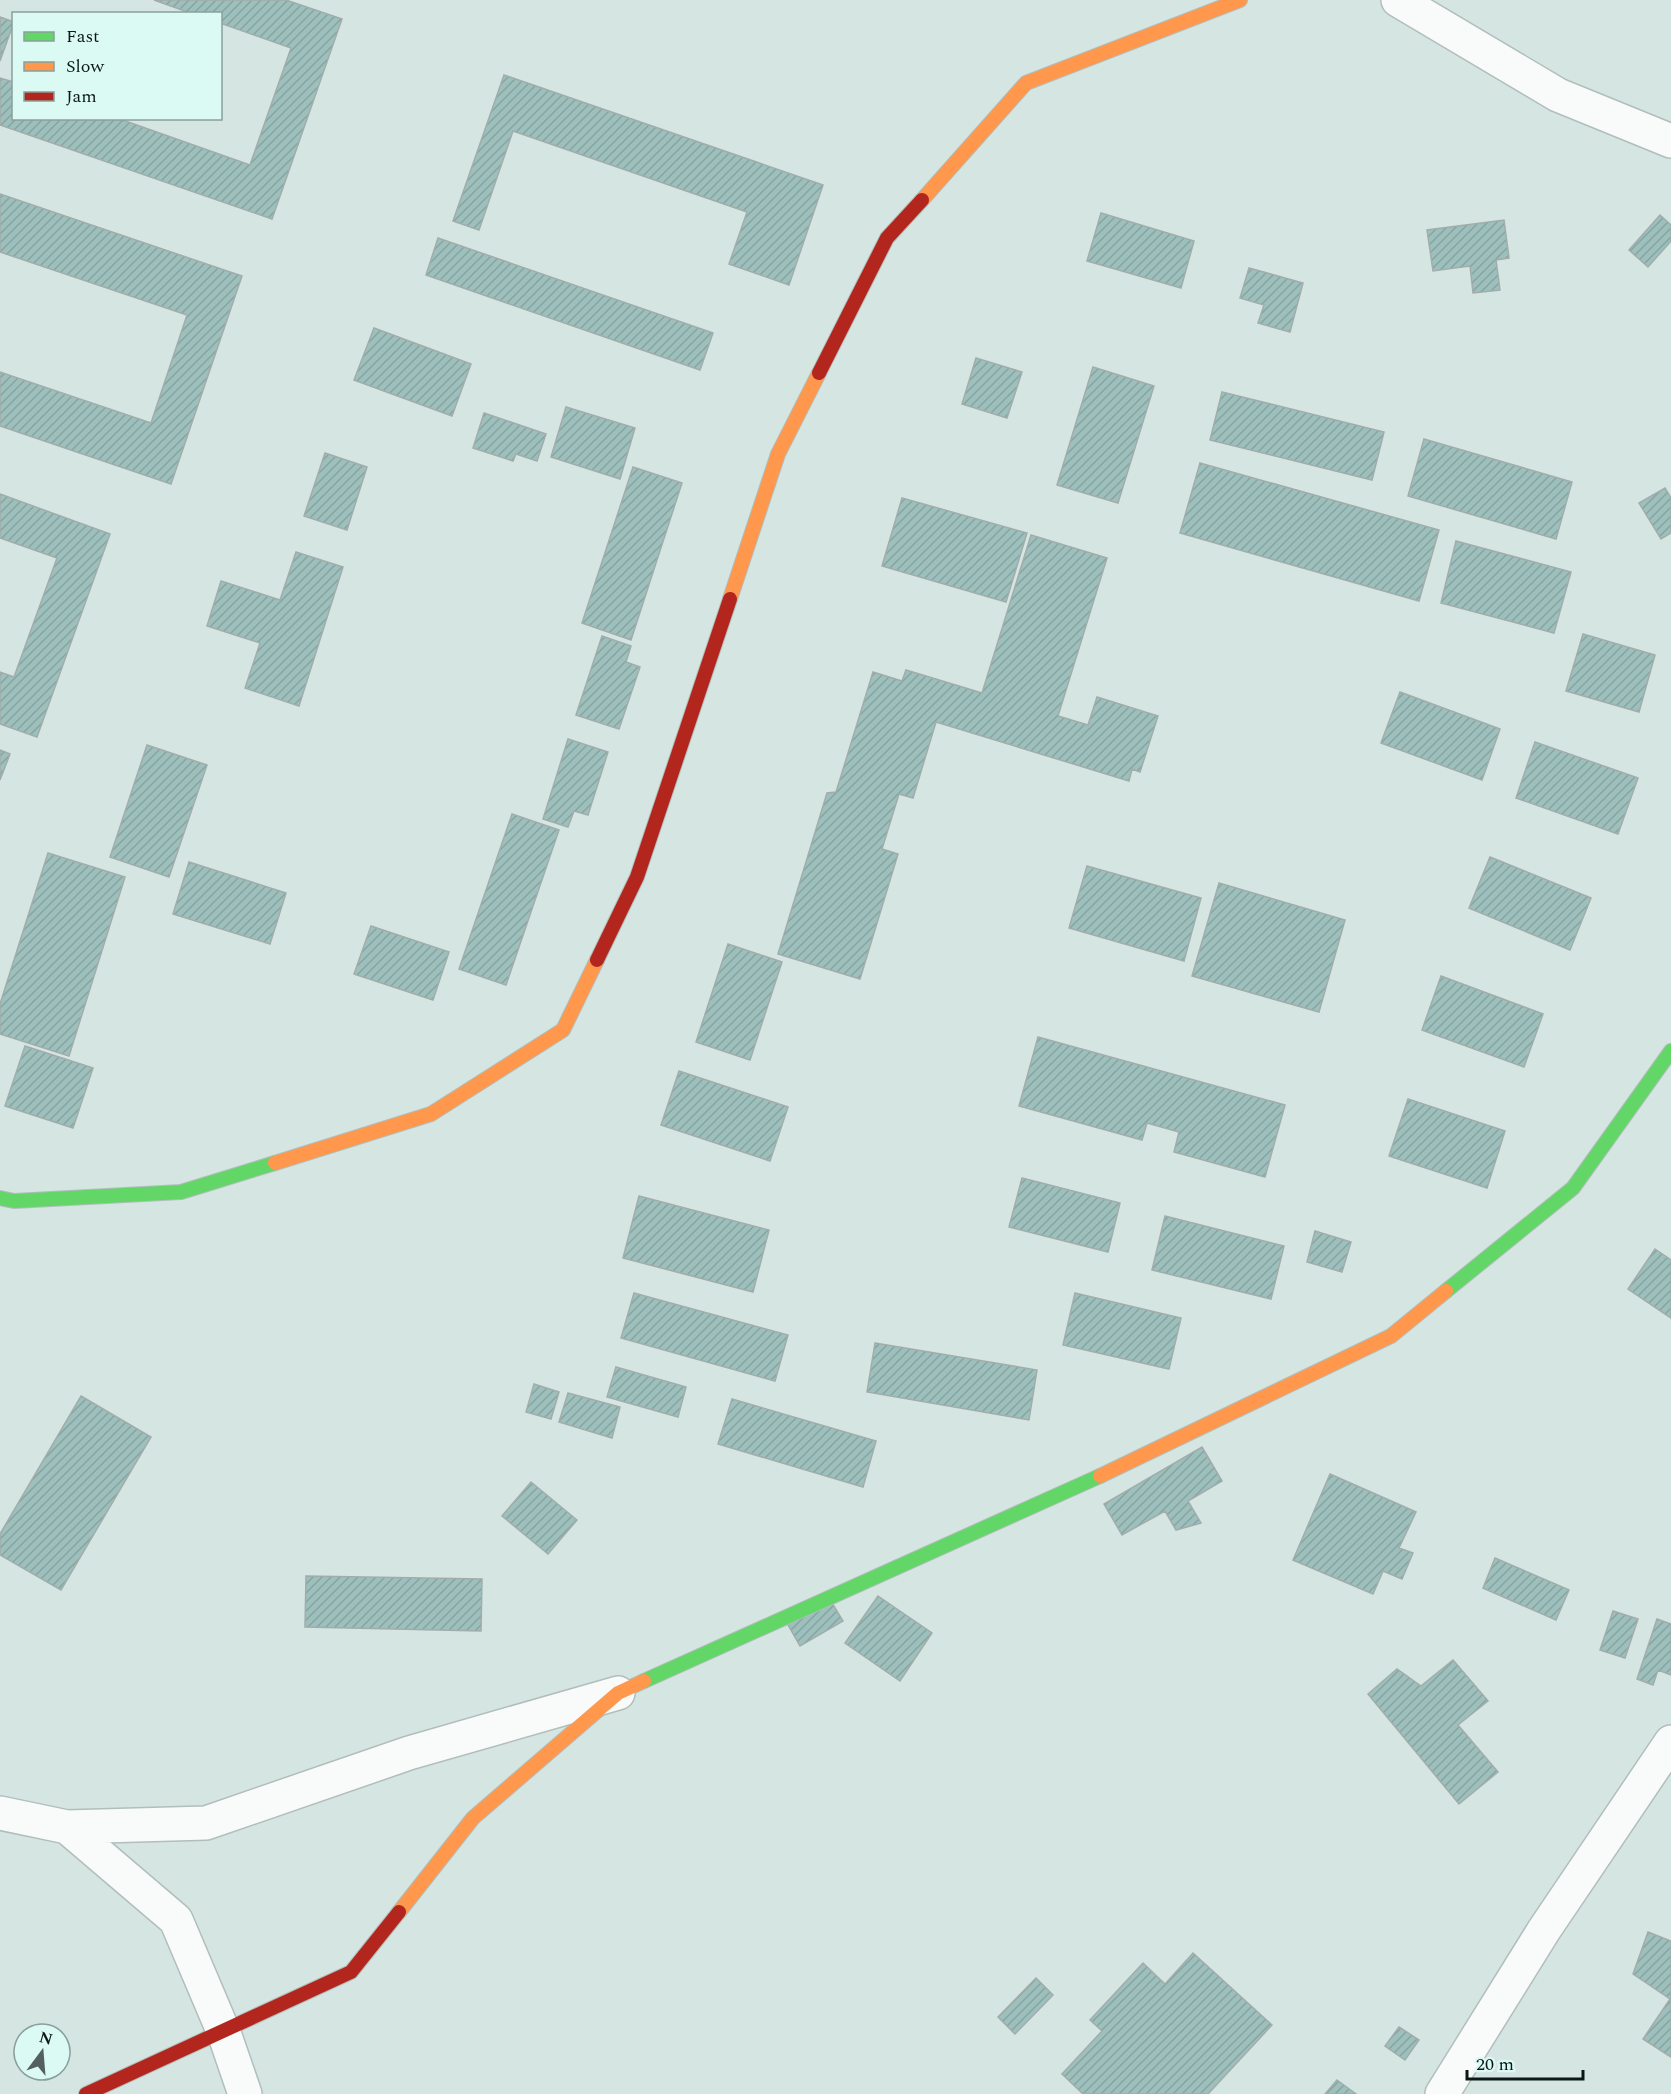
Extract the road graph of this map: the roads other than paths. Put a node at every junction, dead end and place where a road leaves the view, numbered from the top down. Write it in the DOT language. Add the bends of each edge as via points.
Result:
graph roads {
  1 [pos="1240,0"];
  2 [pos="1398,0"];
  3 [pos="1671,141"];
  4 [pos="1671,1052"];
  5 [pos="0,1198"];
  6 [pos="618,1693"];
  7 [pos="1671,1742"];
  8 [pos="0,1813"];
  9 [pos="67,1827"];
  10 [pos="224,2032"];
  11 [pos="86,2094"];
  12 [pos="245,2094"];
  13 [pos="1442,2094"];
  1 -- 5 [label="street" via="1026,82 887,238 778,454 637,877 563,1030 430,1114 181,1192 14,1201"];
  2 -- 3 [label="street" via="1558,95"];
  4 -- 6 [label="street" via="1573,1188 1390,1336 1088,1482"];
  6 -- 9 [label="street" via="409,1753 206,1823"];
  6 -- 10 [label="street" via="473,1818 351,1972"];
  7 -- 13 [label="street" via="1544,1930"];
  8 -- 9 [label="street"];
  9 -- 10 [label="street" via="176,1920"];
  10 -- 11 [label="street"];
  10 -- 12 [label="street"];
}
